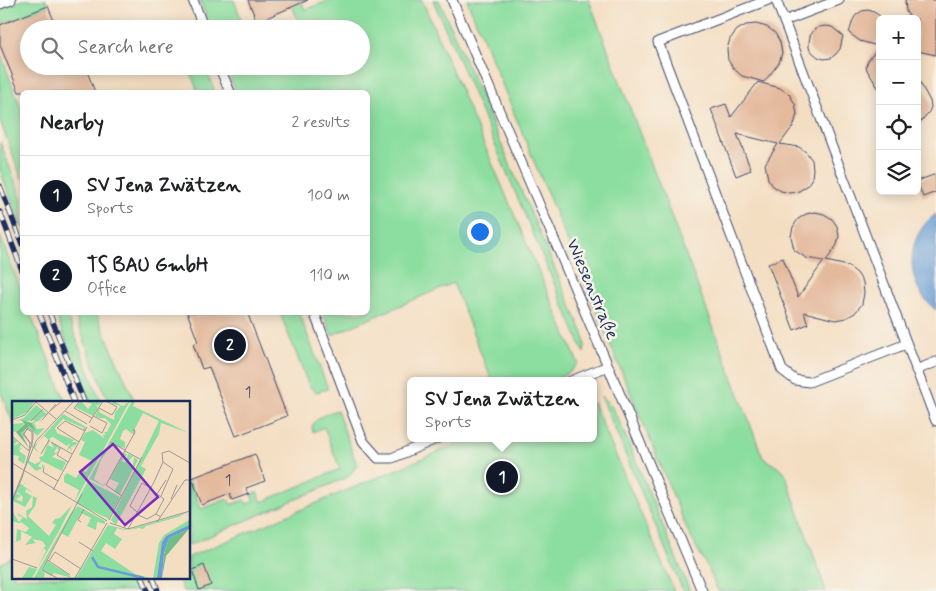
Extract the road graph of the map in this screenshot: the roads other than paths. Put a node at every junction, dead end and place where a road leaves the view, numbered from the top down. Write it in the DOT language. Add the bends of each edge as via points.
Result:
graph roads {
  1 [pos="11,0"];
  2 [pos="193,0"];
  3 [pos="452,0"];
  4 [pos="768,0"];
  5 [pos="776,0"];
  6 [pos="839,0"];
  7 [pos="0,4"];
  8 [pos="201,20"];
  9 [pos="784,21"];
  10 [pos="223,75"];
  11 [pos="229,90"];
  12 [pos="315,315"];
  13 [pos="906,344"];
  14 [pos="936,362"];
  15 [pos="608,366"];
  16 [pos="916,370"];
  17 [pos="581,377"];
  18 [pos="936,421"];
  19 [pos="429,442"];
  20 [pos="702,591"];
  1 -- 7 [label="lane"];
  2 -- 8 [label="lane"];
  3 -- 15 [label="lane, Wiesenstraße"];
  4 -- 13 [label="lane" via="658,42 782,370 795,380 809,382"];
  5 -- 9 [label="lane"];
  6 -- 9 [label="lane"];
  9 -- 13 [label="lane"];
  10 -- 11 [label="lane"];
  12 -- 19 [label="lane" via="363,441 378,458 392,458"];
  13 -- 16 [label="lane"];
  14 -- 16 [label="lane"];
  15 -- 17 [label="lane"];
  15 -- 20 [label="lane, Wiesenstraße"];
  16 -- 18 [label="lane"];
}
